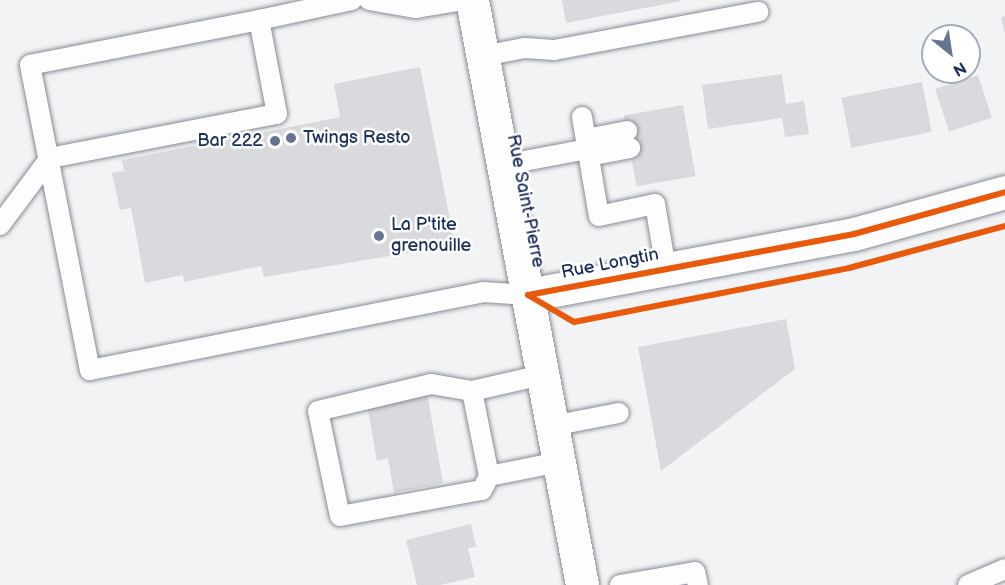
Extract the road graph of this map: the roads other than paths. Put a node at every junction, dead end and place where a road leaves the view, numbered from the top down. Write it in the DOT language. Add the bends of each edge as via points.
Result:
graph roads {
  1 [pos="352,0"];
  2 [pos="369,0"];
  3 [pos="464,0"];
  4 [pos="472,0"];
  5 [pos="758,12"];
  6 [pos="259,20"];
  7 [pos="483,56"];
  8 [pos="582,117"];
  9 [pos="628,140"];
  10 [pos="587,148"];
  11 [pos="50,159"];
  12 [pos="503,165"];
  13 [pos="1005,192"];
  14 [pos="0,225"];
  15 [pos="666,269"];
  16 [pos="528,295"];
  17 [pos="542,375"];
  18 [pos="472,391"];
  19 [pos="619,413"];
  20 [pos="552,426"];
  21 [pos="559,462"];
  22 [pos="489,476"];
  23 [pos="1005,570"];
  24 [pos="582,585"];
  25 [pos="620,585"];
  26 [pos="698,585"];
  27 [pos="968,585"];
  1 -- 6 [label="lane"];
  2 -- 3 [label="lane" via="416,8"];
  4 -- 7 [label="main road, Rue Saint-Pierre"];
  5 -- 7 [label="lane" via="554,50 525,48"];
  6 -- 11 [label="lane" via="277,114"];
  6 -- 11 [label="lane" via="30,65"];
  7 -- 12 [label="main road, Rue Saint-Pierre"];
  8 -- 10 [label="lane"];
  9 -- 10 [label="lane"];
  10 -- 12 [label="lane"];
  10 -- 15 [label="lane" via="599,216 656,204"];
  11 -- 14 [label="lane"];
  11 -- 16 [label="lane" via="90,370 483,292"];
  12 -- 16 [label="main road, Rue Saint-Pierre"];
  13 -- 15 [label="main road, Rue Longtin" via="869,230"];
  15 -- 16 [label="main road, Rue Longtin"];
  16 -- 17 [label="main road, Rue Saint-Pierre"];
  17 -- 18 [label="lane"];
  17 -- 20 [label="main road, Rue Saint-Pierre"];
  18 -- 22 [label="lane"];
  18 -- 22 [label="lane" via="431,384 318,411 340,516 482,490"];
  19 -- 20 [label="lane"];
  20 -- 21 [label="main road, Rue Saint-Pierre"];
  21 -- 22 [label="lane"];
  21 -- 24 [label="main road, Rue Saint-Pierre"];
  23 -- 27 [label="lane"];
  25 -- 26 [label="lane" via="695,572"];
}
